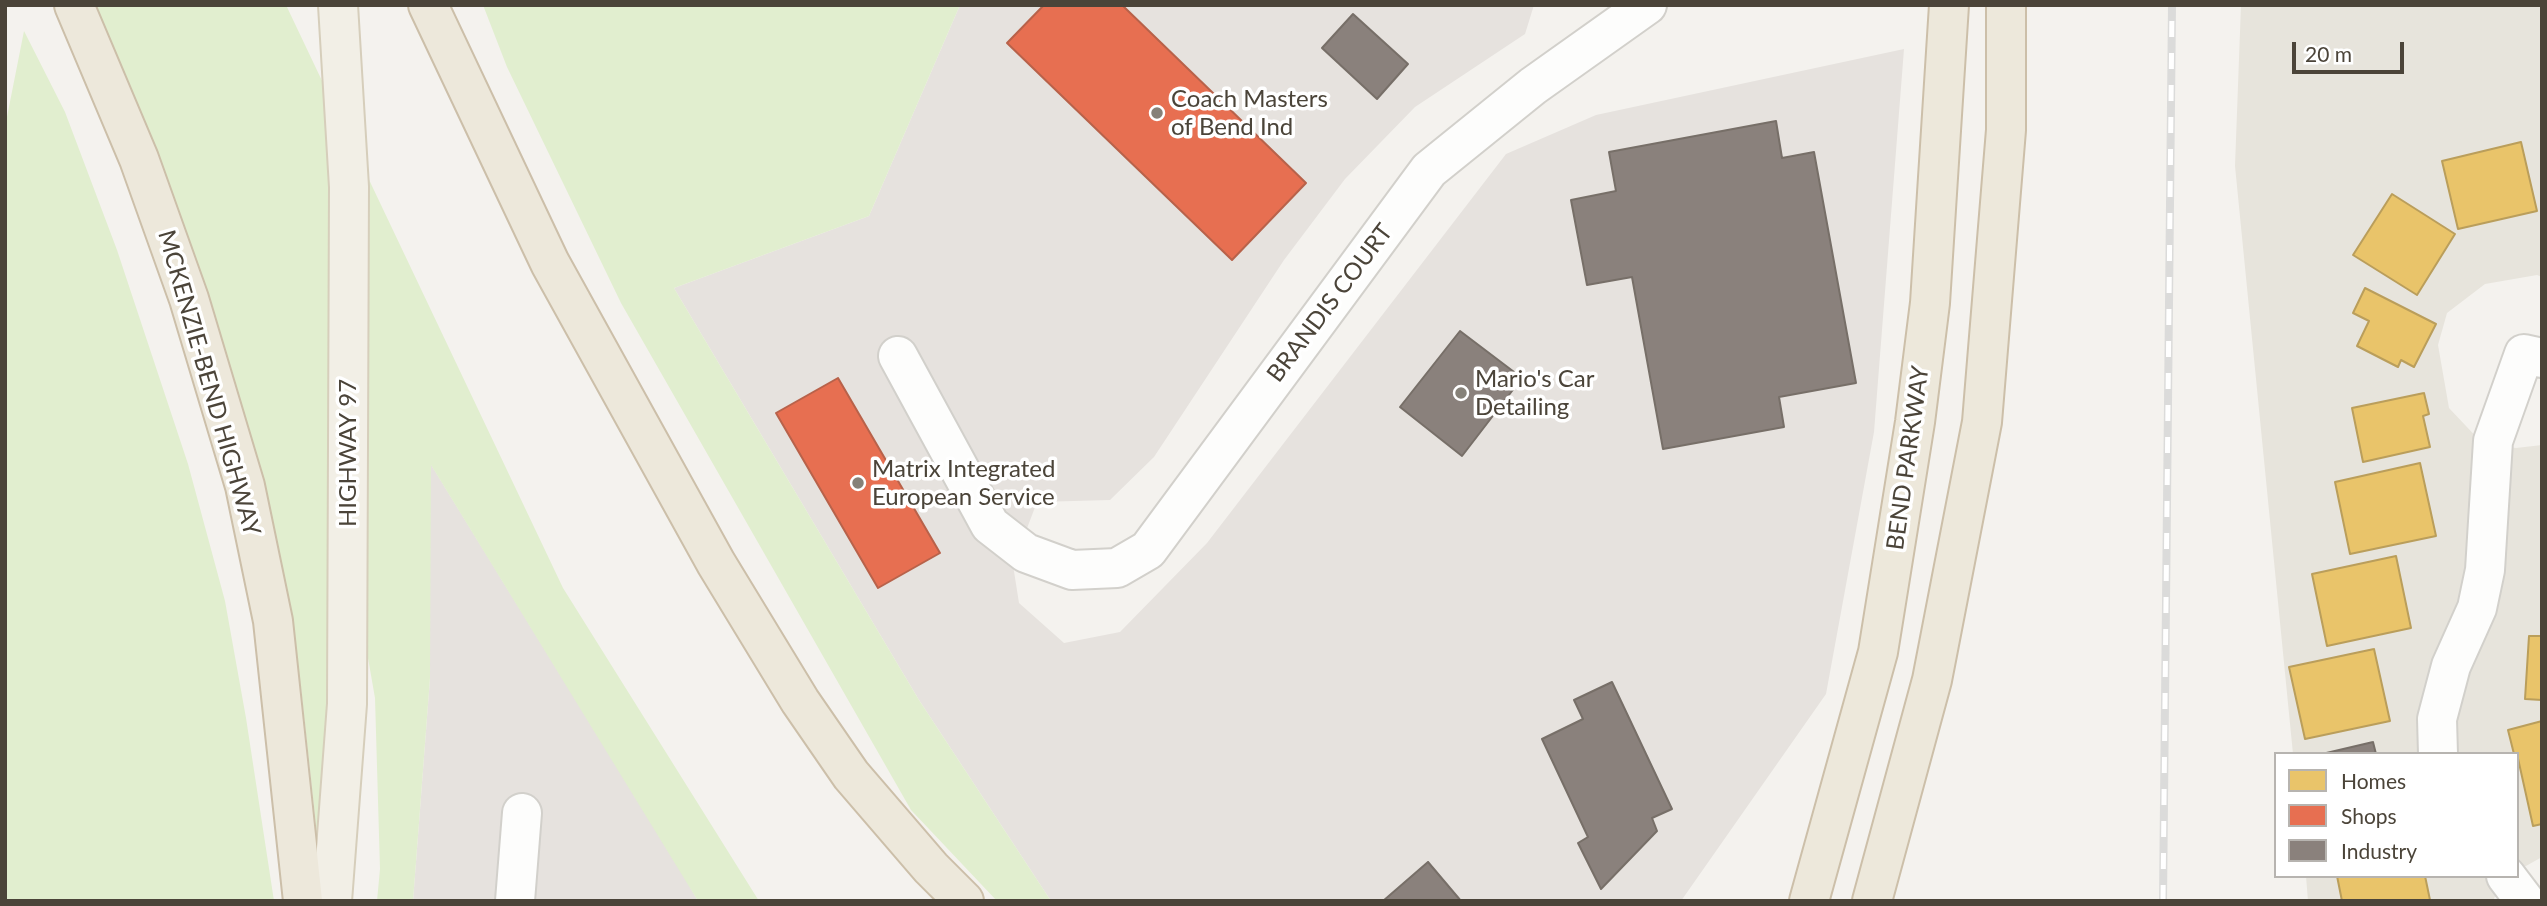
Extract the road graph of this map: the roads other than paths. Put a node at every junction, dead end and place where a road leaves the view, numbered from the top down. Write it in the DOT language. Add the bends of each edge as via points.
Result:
graph roads {
  1 [pos="338,5"];
  2 [pos="1647,5"];
  3 [pos="1949,5"];
  4 [pos="2006,5"];
  5 [pos="431,10"];
  6 [pos="78,15"];
  7 [pos="1600,20"];
  8 [pos="898,356"];
  9 [pos="2533,356"];
  10 [pos="2438,752"];
  11 [pos="522,813"];
  12 [pos="2507,878"];
  13 [pos="303,901"];
  14 [pos="332,901"];
  15 [pos="515,901"];
  16 [pos="964,901"];
  17 [pos="1809,901"];
  18 [pos="1872,901"];
  19 [pos="2525,901"];
  1 -- 14 [label="main road, HIGHWAY 97" via="349,187 348,690"];
  2 -- 7 [label="street, BRANDIS COURT"];
  3 -- 17 [label="highway, BEND PARKWAY" via="1934,252 1915,422 1878,652"];
  4 -- 18 [label="highway" via="2006,130 1982,422 1932,680"];
  5 -- 16 [label="highway" via="550,263 716,564 851,775"];
  6 -- 13 [label="highway, MCKENZIE-BEND HIGHWAY" via="139,159 189,299 245,486 273,621"];
  7 -- 8 [label="street, BRANDIS COURT" via="1429,170 1148,550 1117,568 1072,570 1026,553 990,525"];
  9 -- 10 [label="street" via="2493,441 2485,570 2477,608 2451,666 2437,719"];
  11 -- 15 [label="street"];
  12 -- 19 [label="street"];
}
